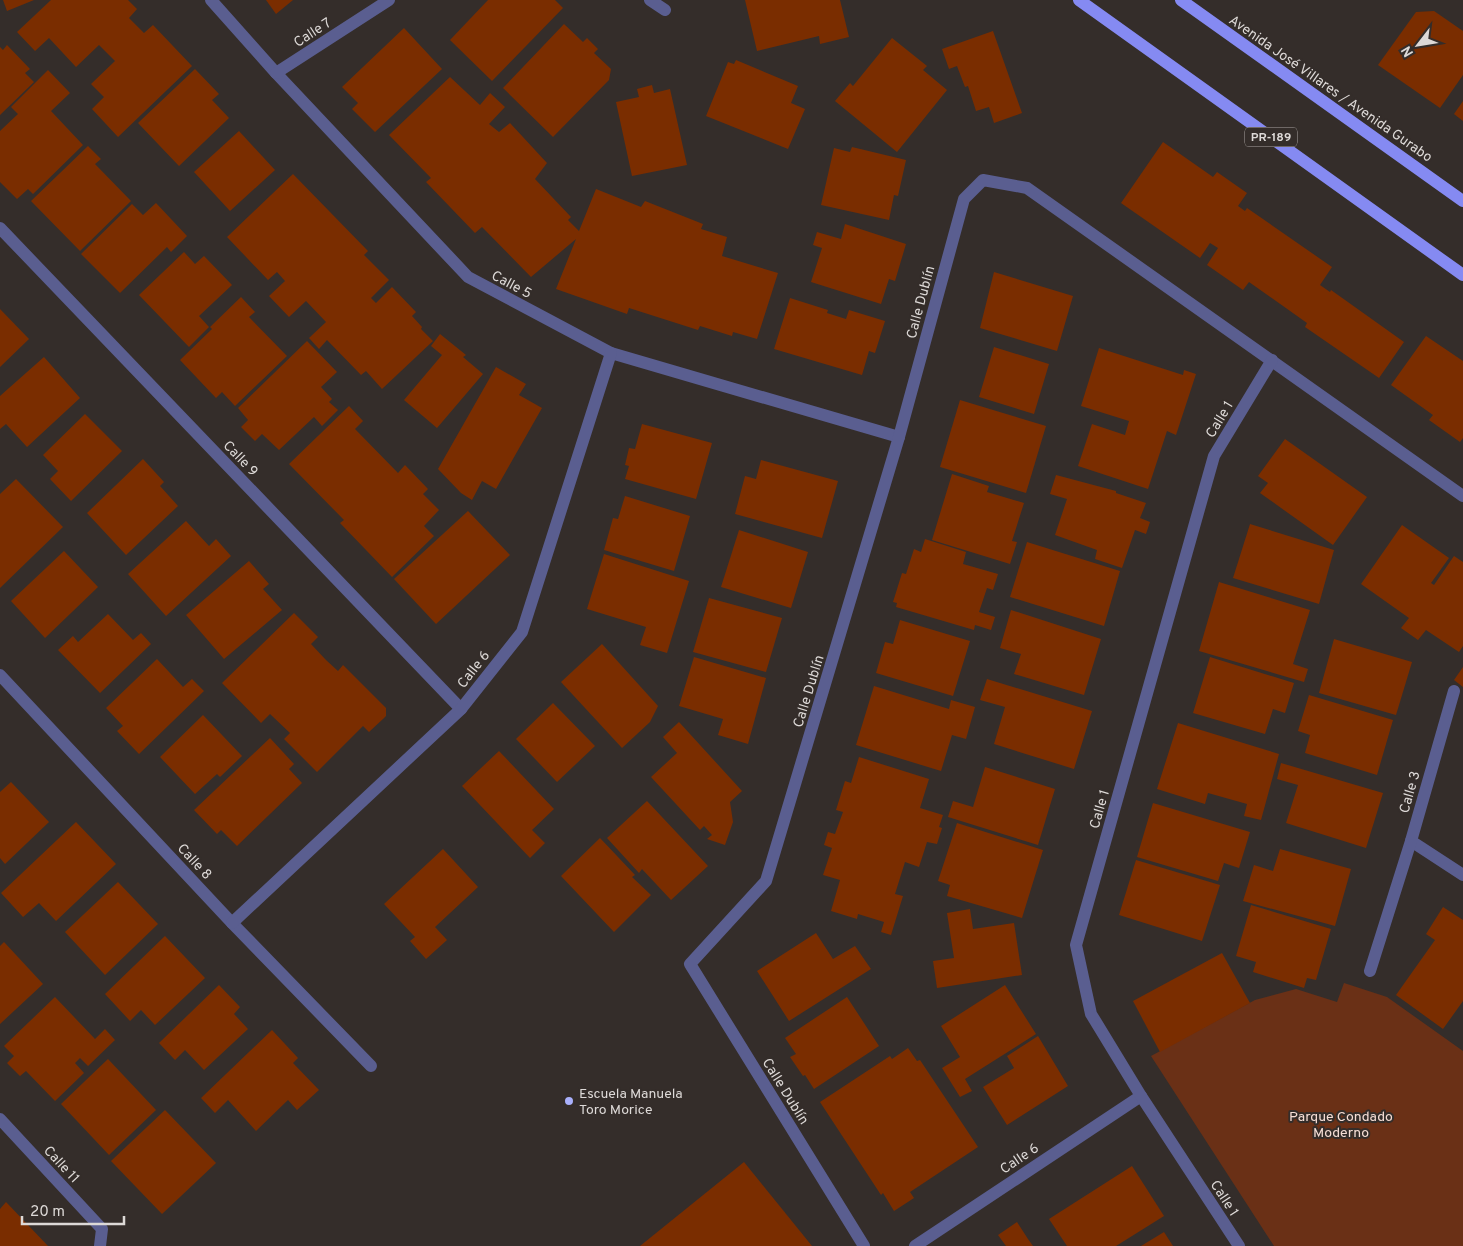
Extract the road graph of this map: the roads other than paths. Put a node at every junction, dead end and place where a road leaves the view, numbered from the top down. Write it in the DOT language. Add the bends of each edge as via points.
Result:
graph roads {
  1 [pos="210,0"];
  2 [pos="389,0"];
  3 [pos="650,0"];
  4 [pos="1079,0"];
  5 [pos="1181,0"];
  6 [pos="665,10"];
  7 [pos="276,73"];
  8 [pos="1463,201"];
  9 [pos="0,228"];
  10 [pos="1463,275"];
  11 [pos="611,353"];
  12 [pos="1272,360"];
  13 [pos="899,437"];
  14 [pos="1463,496"];
  15 [pos="0,674"];
  16 [pos="1454,691"];
  17 [pos="461,708"];
  18 [pos="1411,841"];
  19 [pos="1463,875"];
  20 [pos="232,923"];
  21 [pos="1370,972"];
  22 [pos="371,1066"];
  23 [pos="1141,1096"];
  24 [pos="0,1119"];
  25 [pos="100,1246"];
  26 [pos="864,1246"];
  27 [pos="915,1246"];
  28 [pos="1239,1246"];
  1 -- 7 [label="street, Calle 5"];
  2 -- 7 [label="street, Calle 7"];
  3 -- 6 [label="street"];
  4 -- 10 [label="main road, PR-189"];
  5 -- 8 [label="main road, Avenida José Villares / Avenida Gurabo"];
  7 -- 11 [label="street, Calle 5" via="468,277"];
  9 -- 17 [label="street, Calle 9"];
  11 -- 13 [label="street, Calle 5"];
  11 -- 17 [label="street, Calle 6" via="522,632"];
  12 -- 13 [label="street, Calle Dublín" via="1027,188 983,180 964,199"];
  12 -- 14 [label="street"];
  12 -- 23 [label="street, Calle 1" via="1214,456 1076,945 1091,1014"];
  13 -- 26 [label="street, Calle Dublín" via="766,881 690,964"];
  15 -- 20 [label="street, Calle 8"];
  16 -- 18 [label="street, Calle 3"];
  17 -- 20 [label="street, Calle 6"];
  18 -- 19 [label="street"];
  18 -- 21 [label="street, Calle 3"];
  20 -- 22 [label="street, Calle 8"];
  23 -- 27 [label="street, Calle 6"];
  23 -- 28 [label="street, Calle 1"];
  24 -- 25 [label="street, Calle 11" via="102,1229"];
}
